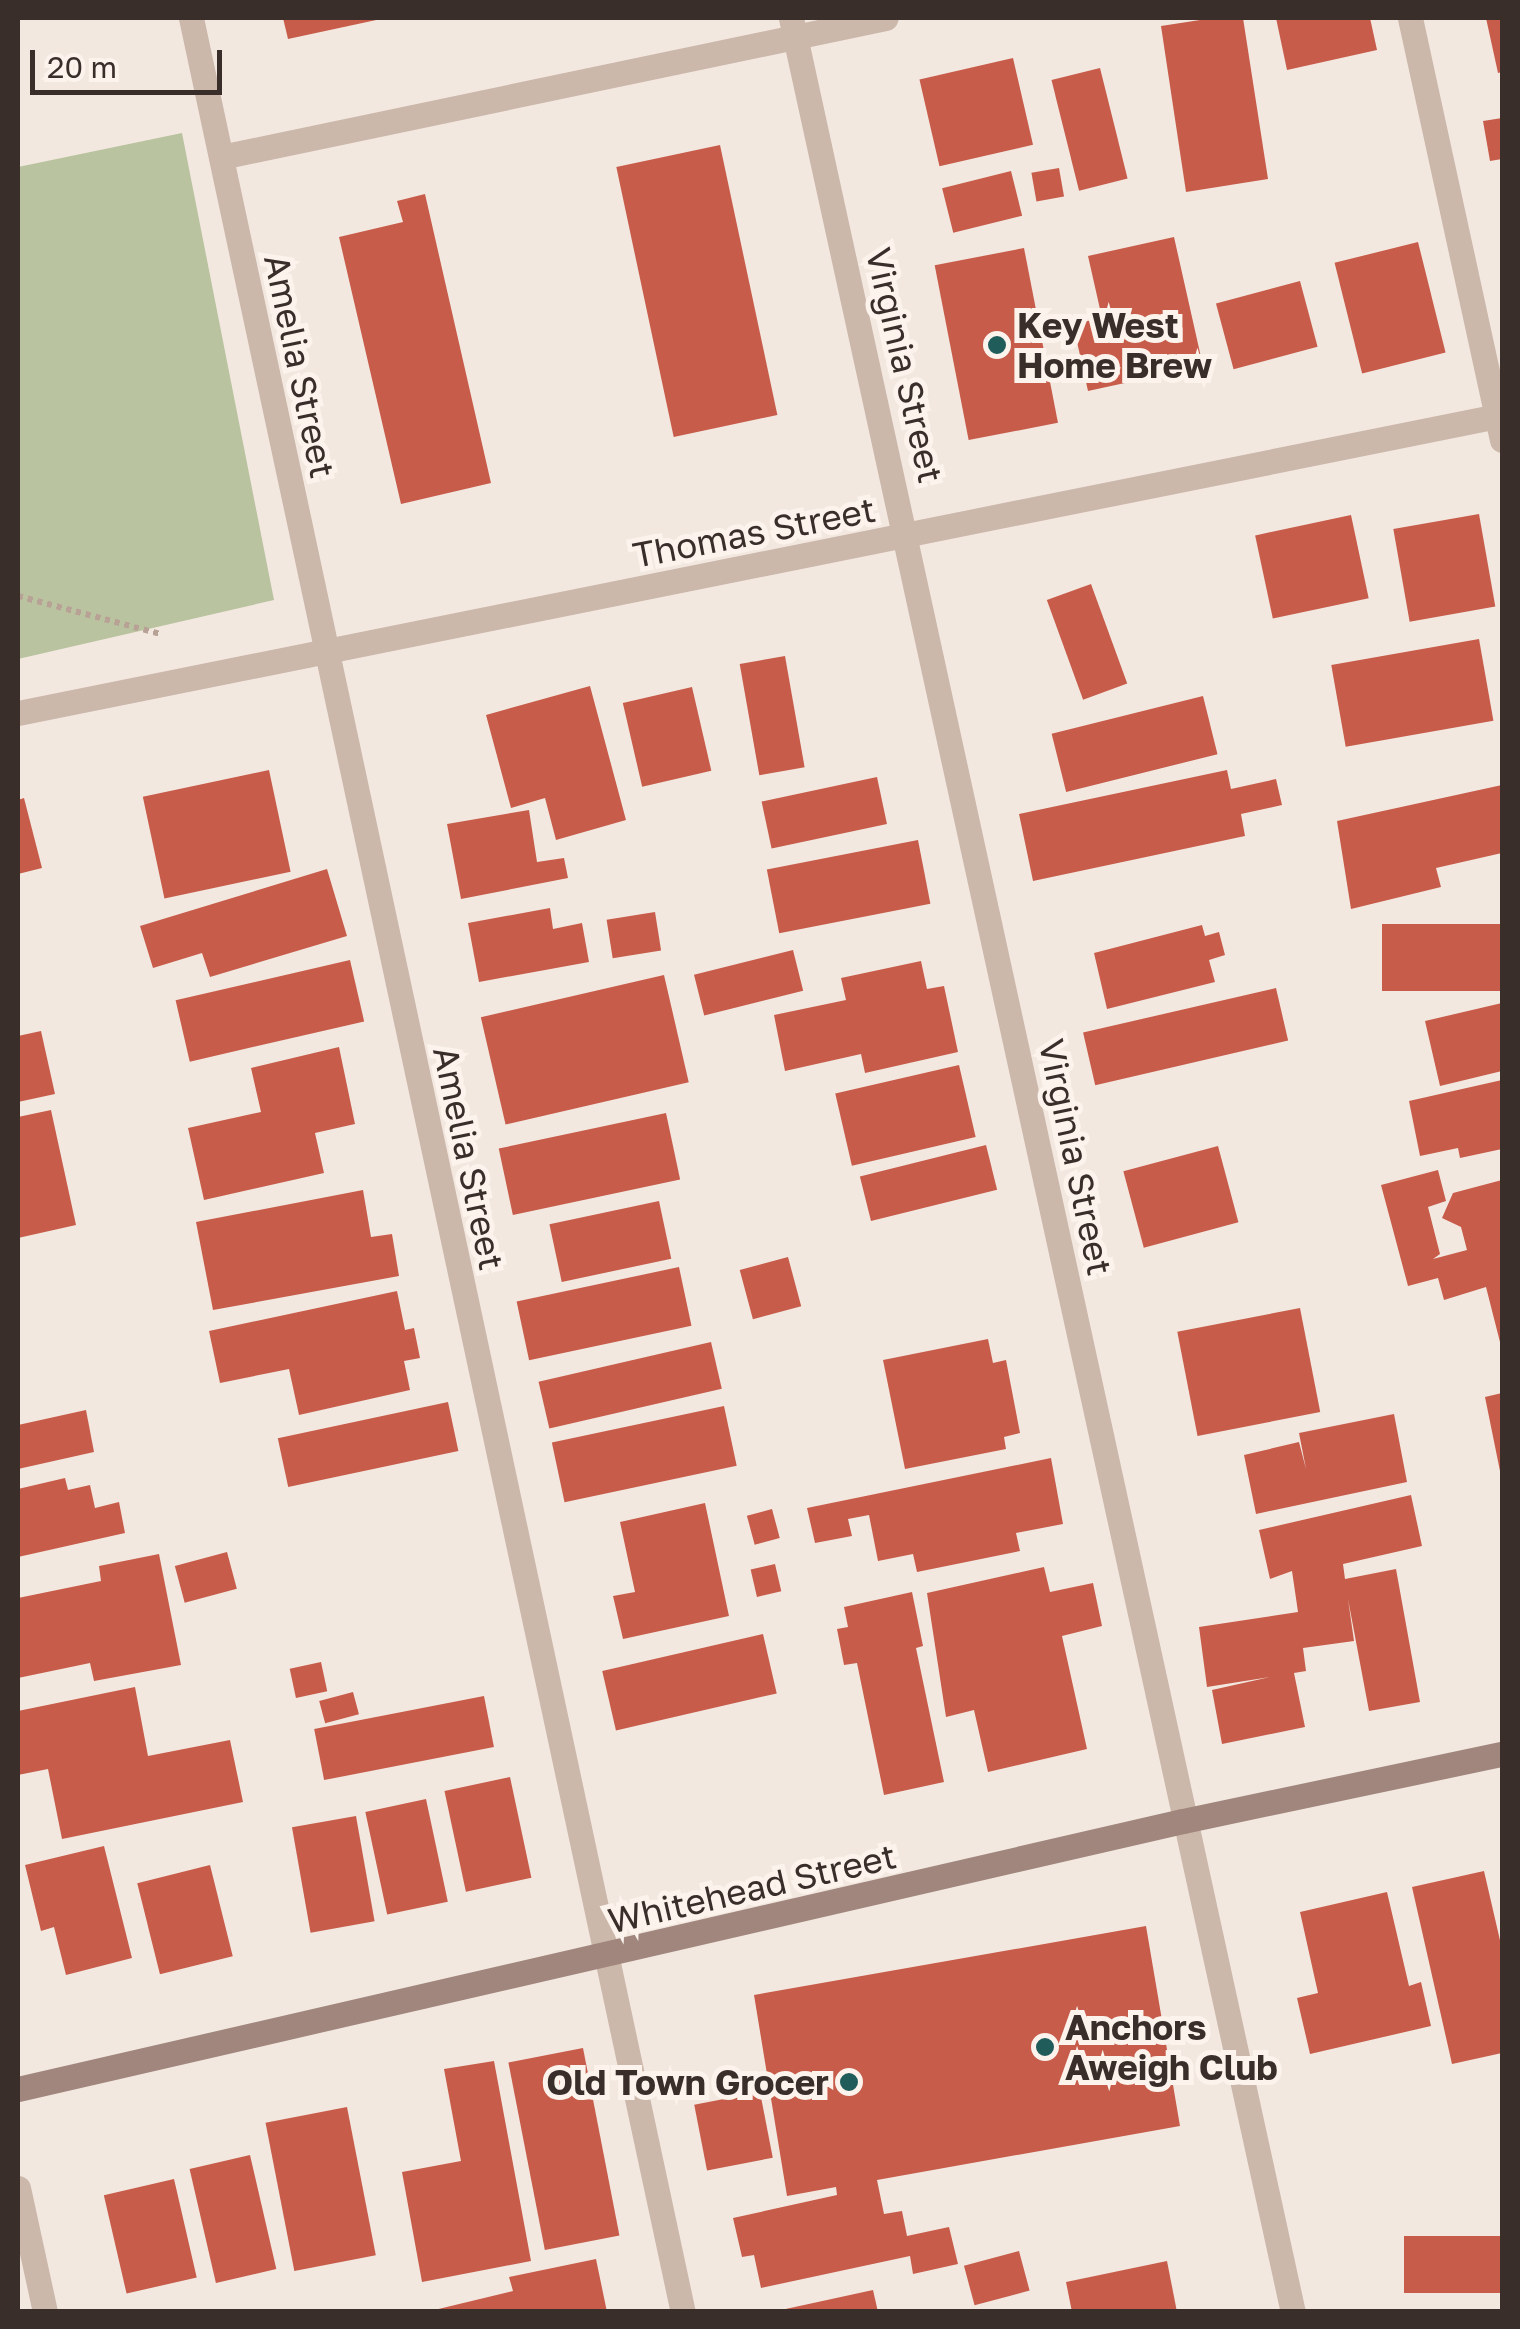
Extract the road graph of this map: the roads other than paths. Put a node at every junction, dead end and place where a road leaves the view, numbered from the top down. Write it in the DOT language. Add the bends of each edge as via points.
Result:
graph roads {
  1 [pos="191,18"];
  2 [pos="886,18"];
  3 [pos="1410,18"];
  4 [pos="793,26"];
  5 [pos="221,157"];
  6 [pos="1501,424"];
  7 [pos="907,537"];
  8 [pos="323,654"];
  9 [pos="18,713"];
  10 [pos="1502,1754"];
  11 [pos="1183,1821"];
  12 [pos="607,1958"];
  13 [pos="18,2089"];
  14 [pos="18,2188"];
  15 [pos="45,2312"];
  16 [pos="683,2312"];
  17 [pos="1293,2312"];
  1 -- 5 [label="street, Amelia Street"];
  2 -- 4 [label="street"];
  3 -- 6 [label="street"];
  4 -- 5 [label="street"];
  4 -- 7 [label="street, Virginia Street"];
  5 -- 8 [label="street, Amelia Street"];
  6 -- 7 [label="street, Thomas Street"];
  7 -- 8 [label="street, Thomas Street"];
  7 -- 11 [label="street, Virginia Street"];
  8 -- 9 [label="street, Thomas Street"];
  8 -- 12 [label="street, Amelia Street"];
  10 -- 11 [label="street, Whitehead Street"];
  11 -- 12 [label="street, Whitehead Street"];
  11 -- 17 [label="street, Virginia Street"];
  12 -- 13 [label="street, Whitehead Street"];
  12 -- 16 [label="street, Amelia Street"];
  14 -- 15 [label="street"];
}
